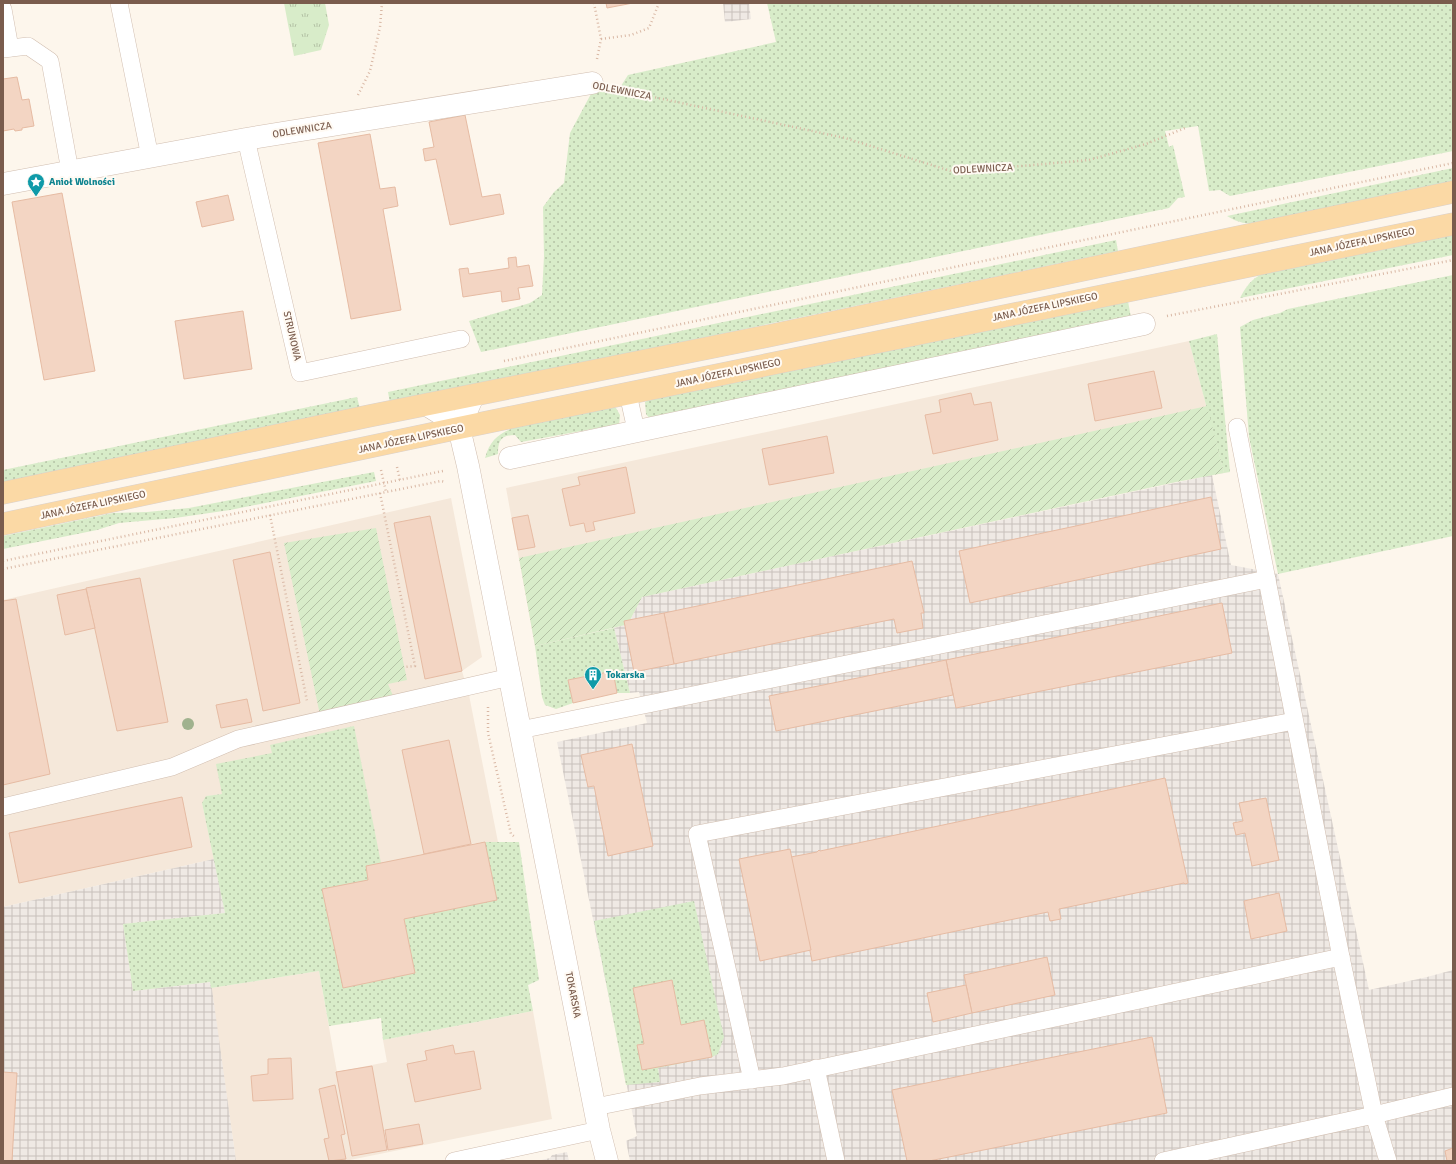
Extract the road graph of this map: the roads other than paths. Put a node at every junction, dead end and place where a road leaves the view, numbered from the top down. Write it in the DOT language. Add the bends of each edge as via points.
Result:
graph roads {
  1 [pos="119,3"];
  2 [pos="3,9"];
  3 [pos="6,48"];
  4 [pos="592,83"];
  5 [pos="246,139"];
  6 [pos="150,156"];
  7 [pos="70,171"];
  8 [pos="3,184"];
  9 [pos="1453,192"];
  10 [pos="1453,224"];
  11 [pos="1144,324"];
  12 [pos="461,339"];
  13 [pos="628,394"];
  14 [pos="473,396"];
  15 [pos="427,405"];
  16 [pos="1237,427"];
  17 [pos="459,428"];
  18 [pos="636,430"];
  19 [pos="510,458"];
  20 [pos="3,492"];
  21 [pos="3,524"];
  22 [pos="1266,579"];
  23 [pos="510,677"];
  24 [pos="1294,721"];
  25 [pos="520,730"];
  26 [pos="3,807"];
  27 [pos="1340,957"];
  28 [pos="816,1068"];
  29 [pos="752,1080"];
  30 [pos="1453,1096"];
  31 [pos="595,1108"];
  32 [pos="1374,1115"];
  33 [pos="600,1130"];
  34 [pos="454,1161"];
  35 [pos="607,1161"];
  36 [pos="836,1161"];
  37 [pos="1162,1161"];
  38 [pos="1388,1161"];
  1 -- 6 [label="lane"];
  2 -- 3 [label="lane"];
  3 -- 7 [label="lane" via="28,46 50,61"];
  4 -- 5 [label="street, ODLEWNICZA"];
  5 -- 6 [label="street, ODLEWNICZA"];
  5 -- 12 [label="lane, STRUNOWA" via="300,373"];
  6 -- 7 [label="street, ODLEWNICZA"];
  7 -- 8 [label="street, ODLEWNICZA"];
  9 -- 14 [label="main road"];
  10 -- 13 [label="main road, JANA JÓZEFA LIPSKIEGO"];
  11 -- 18 [label="street"];
  13 -- 17 [label="main road, JANA JÓZEFA LIPSKIEGO"];
  13 -- 18 [label="lane"];
  14 -- 15 [label="main road"];
  14 -- 17 [label="street"];
  15 -- 17 [label="street"];
  15 -- 20 [label="main road"];
  16 -- 22 [label="lane"];
  17 -- 21 [label="main road, JANA JÓZEFA LIPSKIEGO"];
  17 -- 23 [label="street, TOKARSKA"];
  18 -- 19 [label="street"];
  22 -- 24 [label="lane"];
  22 -- 25 [label="lane"];
  23 -- 25 [label="street, TOKARSKA"];
  23 -- 26 [label="lane" via="238,739 172,767"];
  24 -- 27 [label="lane"];
  24 -- 29 [label="lane" via="698,834"];
  25 -- 31 [label="street, TOKARSKA"];
  27 -- 28 [label="lane"];
  27 -- 32 [label="lane"];
  28 -- 29 [label="lane"];
  28 -- 36 [label="lane"];
  29 -- 31 [label="lane" via="700,1086"];
  30 -- 32 [label="lane"];
  31 -- 33 [label="street, TOKARSKA"];
  32 -- 37 [label="lane"];
  32 -- 38 [label="lane"];
  33 -- 34 [label="lane"];
  33 -- 35 [label="street, TOKARSKA"];
}
